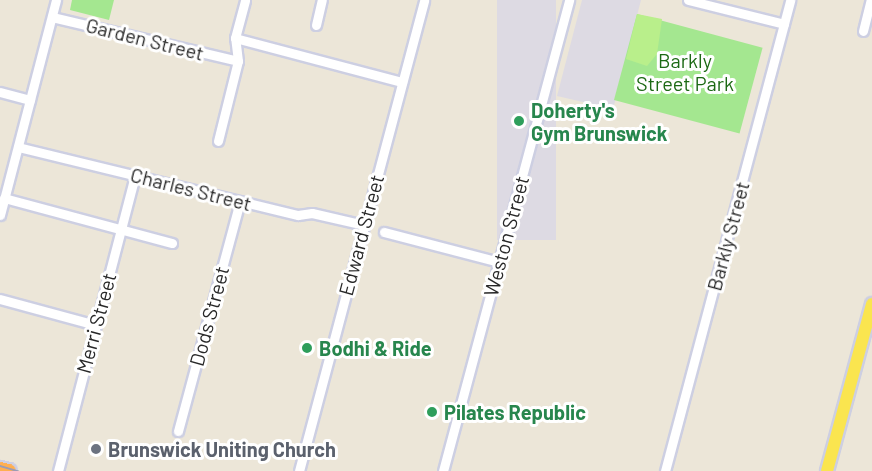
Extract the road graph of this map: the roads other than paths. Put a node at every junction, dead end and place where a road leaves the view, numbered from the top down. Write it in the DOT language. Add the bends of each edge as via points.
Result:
graph roads {
  1 [pos="56,0"];
  2 [pos="244,0"];
  3 [pos="322,0"];
  4 [pos="424,0"];
  5 [pos="569,0"];
  6 [pos="688,0"];
  7 [pos="790,0"];
  8 [pos="871,0"];
  9 [pos="52,16"];
  10 [pos="784,24"];
  11 [pos="316,25"];
  12 [pos="863,31"];
  13 [pos="235,38"];
  14 [pos="238,61"];
  15 [pos="402,82"];
  16 [pos="0,92"];
  17 [pos="30,100"];
  18 [pos="218,141"];
  19 [pos="18,147"];
  20 [pos="135,175"];
  21 [pos="4,198"];
  22 [pos="240,201"];
  23 [pos="0,215"];
  24 [pos="364,225"];
  25 [pos="121,229"];
  26 [pos="384,232"];
  27 [pos="171,243"];
  28 [pos="499,262"];
  29 [pos="0,299"];
  30 [pos="872,304"];
  31 [pos="96,325"];
  32 [pos="178,431"];
  33 [pos="0,469"];
  34 [pos="9,471"];
  35 [pos="58,471"];
  36 [pos="299,471"];
  37 [pos="443,471"];
  38 [pos="665,471"];
  39 [pos="826,471"];
  1 -- 9 [label="street"];
  2 -- 13 [label="street"];
  3 -- 11 [label="street"];
  4 -- 15 [label="street, Edward Street"];
  5 -- 28 [label="street, Weston Street"];
  6 -- 10 [label="street"];
  7 -- 10 [label="street, Barkly Street"];
  8 -- 12 [label="street"];
  9 -- 14 [label="street, Garden Street"];
  9 -- 17 [label="street"];
  10 -- 38 [label="street, Barkly Street"];
  13 -- 14 [label="street"];
  13 -- 15 [label="street"];
  14 -- 18 [label="street"];
  15 -- 24 [label="street, Edward Street"];
  16 -- 17 [label="street"];
  17 -- 19 [label="street"];
  19 -- 20 [label="street, Charles Street"];
  19 -- 21 [label="street"];
  20 -- 22 [label="street, Charles Street"];
  20 -- 25 [label="street, Merri Street"];
  21 -- 23 [label="street"];
  21 -- 25 [label="street"];
  22 -- 24 [label="street, Charles Street"];
  22 -- 32 [label="street, Dods Street"];
  24 -- 36 [label="street, Edward Street"];
  25 -- 27 [label="street"];
  25 -- 31 [label="street, Merri Street"];
  26 -- 28 [label="street"];
  28 -- 37 [label="street, Weston Street"];
  29 -- 31 [label="street"];
  30 -- 39 [label="main road"];
  31 -- 35 [label="street, Merri Street"];
  33 -- 34 [label="highway"];
}
